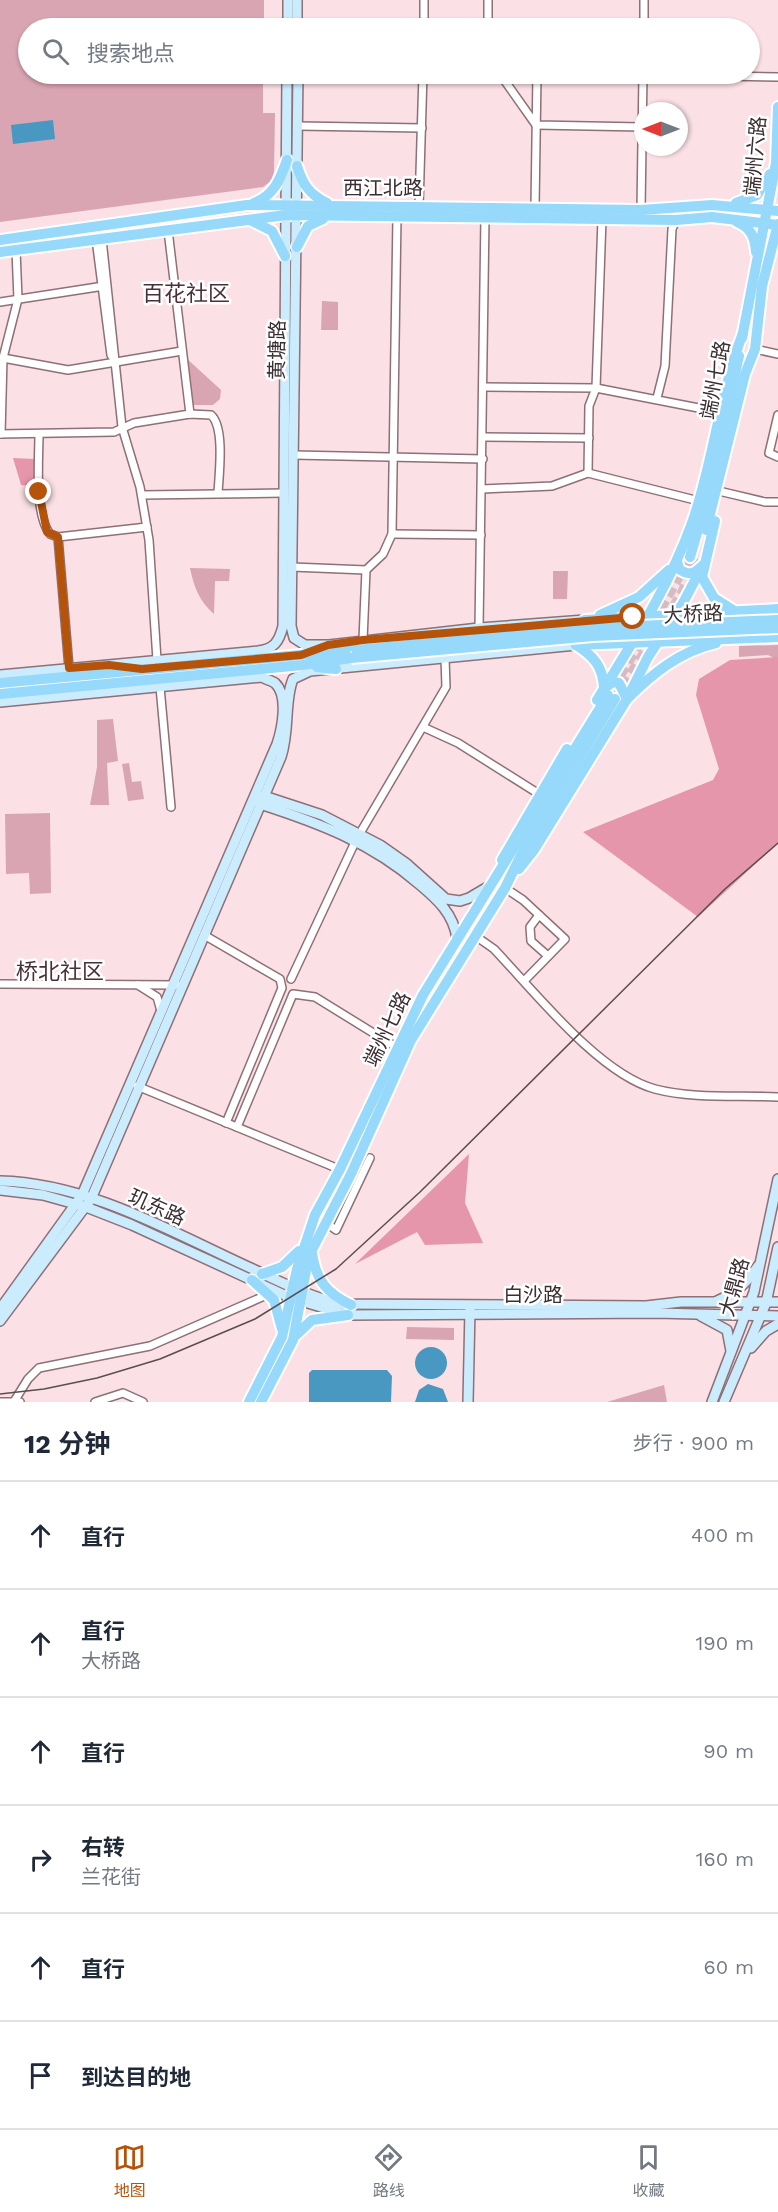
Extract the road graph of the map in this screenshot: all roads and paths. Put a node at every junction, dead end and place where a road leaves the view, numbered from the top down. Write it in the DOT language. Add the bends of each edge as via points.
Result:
graph roads {
  1 [pos="288,0"];
  2 [pos="297,0"];
  3 [pos="424,0"];
  4 [pos="488,0"];
  5 [pos="644,0"];
  6 [pos="288,18"];
  7 [pos="297,18"];
  8 [pos="424,18"];
  9 [pos="488,18"];
  10 [pos="644,18"];
  11 [pos="760,77"];
  12 [pos="778,77"];
  13 [pos="287,84"];
  14 [pos="298,84"];
  15 [pos="423,84"];
  16 [pos="507,84"];
  17 [pos="537,84"];
  18 [pos="643,84"];
  19 [pos="642,102"];
  20 [pos="778,107"];
  21 [pos="536,125"];
  22 [pos="298,126"];
  23 [pos="634,127"];
  24 [pos="422,128"];
  25 [pos="777,142"];
  26 [pos="642,156"];
  27 [pos="287,160"];
  28 [pos="776,164"];
  29 [pos="297,166"];
  30 [pos="712,205"];
  31 [pos="724,205"];
  32 [pos="247,206"];
  33 [pos="333,206"];
  34 [pos="354,206"];
  35 [pos="419,206"];
  36 [pos="535,207"];
  37 [pos="225,208"];
  38 [pos="291,210"];
  39 [pos="641,210"];
  40 [pos="773,210"];
  41 [pos="330,217"];
  42 [pos="397,217"];
  43 [pos="712,217"];
  44 [pos="353,218"];
  45 [pos="485,218"];
  46 [pos="728,218"];
  47 [pos="247,219"];
  48 [pos="602,219"];
  49 [pos="676,220"];
  50 [pos="229,222"];
  51 [pos="765,223"];
  52 [pos="778,224"];
  53 [pos="168,230"];
  54 [pos="99,239"];
  55 [pos="0,240"];
  56 [pos="297,247"];
  57 [pos="775,247"];
  58 [pos="16,250"];
  59 [pos="0,252"];
  60 [pos="285,256"];
  61 [pos="756,261"];
  62 [pos="105,286"];
  63 [pos="18,299"];
  64 [pos="0,302"];
  65 [pos="743,333"];
  66 [pos="755,349"];
  67 [pos="182,351"];
  68 [pos="778,354"];
  69 [pos="3,358"];
  70 [pos="115,361"];
  71 [pos="484,387"];
  72 [pos="596,388"];
  73 [pos="657,398"];
  74 [pos="719,411"];
  75 [pos="190,414"];
  76 [pos="778,415"];
  77 [pos="123,427"];
  78 [pos="1,434"];
  79 [pos="39,434"];
  80 [pos="483,436"];
  81 [pos="589,438"];
  82 [pos="294,455"];
  83 [pos="393,457"];
  84 [pos="778,457"];
  85 [pos="483,459"];
  86 [pos="588,473"];
  87 [pos="482,489"];
  88 [pos="723,492"];
  89 [pos="284,493"];
  90 [pos="218,494"];
  91 [pos="142,495"];
  92 [pos="699,501"];
  93 [pos="778,502"];
  94 [pos="147,527"];
  95 [pos="392,534"];
  96 [pos="481,535"];
  97 [pos="58,537"];
  98 [pos="697,560"];
  99 [pos="677,561"];
  100 [pos="292,567"];
  101 [pos="366,570"];
  102 [pos="778,609"];
  103 [pos="736,612"];
  104 [pos="676,614"];
  105 [pos="649,616"];
  106 [pos="585,620"];
  107 [pos="778,620"];
  108 [pos="571,622"];
  109 [pos="287,626"];
  110 [pos="479,628"];
  111 [pos="778,628"];
  112 [pos="778,637"];
  113 [pos="736,639"];
  114 [pos="363,640"];
  115 [pos="659,640"];
  116 [pos="632,642"];
  117 [pos="328,645"];
  118 [pos="572,645"];
  119 [pos="258,651"];
  120 [pos="352,654"];
  121 [pos="445,658"];
  122 [pos="244,659"];
  123 [pos="157,660"];
  124 [pos="301,660"];
  125 [pos="109,665"];
  126 [pos="69,668"];
  127 [pos="142,669"];
  128 [pos="257,669"];
  129 [pos="336,669"];
  130 [pos="0,675"];
  131 [pos="218,680"];
  132 [pos="0,683"];
  133 [pos="160,687"];
  134 [pos="609,694"];
  135 [pos="0,698"];
  136 [pos="627,699"];
  137 [pos="423,727"];
  138 [pos="540,794"];
  139 [pos="260,799"];
  140 [pos="171,807"];
  141 [pos="358,837"];
  142 [pos="507,884"];
  143 [pos="491,885"];
  144 [pos="539,915"];
  145 [pos="204,935"];
  146 [pos="474,935"];
  147 [pos="457,939"];
  148 [pos="548,956"];
  149 [pos="291,980"];
  150 [pos="524,981"];
  151 [pos="0,984"];
  152 [pos="136,984"];
  153 [pos="178,985"];
  154 [pos="161,1014"];
  155 [pos="396,1047"];
  156 [pos="135,1085"];
  157 [pos="778,1097"];
  158 [pos="226,1123"];
  159 [pos="237,1127"];
  160 [pos="370,1158"];
  161 [pos="345,1172"];
  162 [pos="778,1179"];
  163 [pos="0,1181"];
  164 [pos="0,1190"];
  165 [pos="84,1201"];
  166 [pos="315,1215"];
  167 [pos="326,1222"];
  168 [pos="305,1240"];
  169 [pos="778,1247"];
  170 [pos="312,1250"];
  171 [pos="760,1262"];
  172 [pos="775,1262"];
  173 [pos="257,1277"];
  174 [pos="778,1283"];
  175 [pos="269,1294"];
  176 [pos="297,1295"];
  177 [pos="750,1302"];
  178 [pos="778,1302"];
  179 [pos="712,1303"];
  180 [pos="766,1303"];
  181 [pos="0,1309"];
  182 [pos="349,1310"];
  183 [pos="472,1310"];
  184 [pos="696,1314"];
  185 [pos="746,1315"];
  186 [pos="760,1316"];
  187 [pos="778,1316"];
  188 [pos="0,1321"];
  189 [pos="778,1324"];
  190 [pos="288,1338"];
  191 [pos="732,1355"];
  192 [pos="746,1355"];
  193 [pos="17,1401"];
  194 [pos="0,1402"];
  195 [pos="94,1402"];
  196 [pos="143,1402"];
  197 [pos="249,1402"];
  198 [pos="261,1402"];
  199 [pos="468,1402"];
  200 [pos="474,1402"];
  201 [pos="712,1402"];
  202 [pos="724,1402"];
  1 -- 6 [label="street"];
  2 -- 7 [label="street"];
  3 -- 8 [label="street"];
  4 -- 9 [label="street"];
  5 -- 10 [label="street"];
  11 -- 12 [label="street"];
  13 -- 27 [label="street, 黄塘路"];
  14 -- 22 [label="street, 黄塘路"];
  15 -- 24 [label="street"];
  16 -- 21 [label="street"];
  17 -- 21 [label="street"];
  18 -- 19 [label="street"];
  20 -- 25 [label="main road, 端州六路"];
  21 -- 23 [label="street"];
  21 -- 36 [label="street"];
  22 -- 24 [label="street"];
  22 -- 29 [label="street, 黄塘路"];
  24 -- 35 [label="street"];
  25 -- 28 [label="main road, 端州六路"];
  26 -- 39 [label="street"];
  27 -- 32 [label="main road" via="272,191"];
  27 -- 38 [label="street, 黄塘路"];
  28 -- 31 [label="main road" via="757,195"];
  28 -- 40 [label="main road, 端州六路"];
  29 -- 33 [label="main road" via="308,191"];
  29 -- 38 [label="street, 黄塘路"];
  30 -- 31 [label="main road, 西江北路"];
  30 -- 39 [label="main road, 西江北路"];
  30 -- 43 [label="main road"];
  31 -- 40 [label="main road, 西江北路"];
  32 -- 37 [label="main road, 西江北路"];
  32 -- 38 [label="main road, 西江北路"];
  33 -- 34 [label="main road, 西江北路"];
  33 -- 38 [label="main road, 西江北路"];
  34 -- 35 [label="main road, 西江北路"];
  34 -- 44 [label="main road"];
  35 -- 36 [label="main road, 西江北路"];
  36 -- 39 [label="main road, 西江北路"];
  37 -- 50 [label="main road"];
  37 -- 55 [label="main road, 西江北路"];
  38 -- 41 [label="main road, 西江北路"];
  38 -- 47 [label="main road, 西江北路"];
  38 -- 56 [label="street, 黄塘路"];
  38 -- 60 [label="street, 黄塘路"];
  40 -- 51 [label="main road, 端州七路"];
  41 -- 44 [label="main road, 西江北路"];
  41 -- 56 [label="main road" via="308,226"];
  42 -- 44 [label="main road, 西江北路"];
  42 -- 45 [label="main road, 西江北路"];
  42 -- 83 [label="street"];
  43 -- 46 [label="main road, 西江北路"];
  43 -- 49 [label="main road, 西江北路"];
  45 -- 48 [label="main road, 西江北路"];
  45 -- 71 [label="street"];
  46 -- 51 [label="main road, 西江北路"];
  46 -- 61 [label="main road" via="750,231 755,240"];
  47 -- 50 [label="main road, 西江北路"];
  47 -- 60 [label="main road" via="272,231"];
  48 -- 49 [label="main road, 西江北路"];
  48 -- 72 [label="street"];
  49 -- 73 [label="street" via="672,229 665,366"];
  50 -- 53 [label="main road, 西江北路"];
  51 -- 52 [label="main road, 西江北路"];
  51 -- 61 [label="main road, 端州七路"];
  52 -- 57 [label="main road, 端州七路"];
  53 -- 54 [label="main road, 西江北路"];
  53 -- 67 [label="street"];
  54 -- 58 [label="main road, 西江北路"];
  54 -- 62 [label="street"];
  56 -- 82 [label="street, 黄塘路"];
  57 -- 66 [label="main road, 端州七路" via="762,286"];
  58 -- 59 [label="main road, 西江北路"];
  58 -- 63 [label="street"];
  60 -- 89 [label="street, 黄塘路"];
  61 -- 65 [label="main road, 端州七路"];
  62 -- 63 [label="street"];
  62 -- 70 [label="street"];
  63 -- 64 [label="street"];
  63 -- 69 [label="street"];
  65 -- 74 [label="main road"];
  65 -- 98 [label="main road, 端州七路" via="699,530"];
  66 -- 68 [label="street"];
  66 -- 88 [label="main road" via="752,378"];
  66 -- 98 [label="main road, 端州七路" via="745,374"];
  67 -- 70 [label="street"];
  67 -- 75 [label="street"];
  69 -- 70 [label="street" via="68,370"];
  69 -- 78 [label="street"];
  70 -- 77 [label="street"];
  71 -- 72 [label="street"];
  71 -- 80 [label="street"];
  72 -- 73 [label="street"];
  72 -- 81 [label="street" via="590,406"];
  73 -- 74 [label="street"];
  74 -- 92 [label="main road"];
  75 -- 77 [label="street"];
  75 -- 90 [label="street" via="211,415 218,426"];
  76 -- 84 [label="street" via="769,453"];
  77 -- 79 [label="street" via="114,432"];
  77 -- 91 [label="street"];
  78 -- 79 [label="street"];
  79 -- 97 [label="street" via="39,492 47,532"];
  80 -- 81 [label="street"];
  80 -- 85 [label="street"];
  81 -- 86 [label="street"];
  82 -- 83 [label="street"];
  82 -- 100 [label="street, 黄塘路"];
  83 -- 85 [label="street"];
  83 -- 95 [label="street"];
  85 -- 87 [label="street"];
  86 -- 87 [label="street" via="552,486"];
  86 -- 92 [label="street"];
  87 -- 96 [label="street"];
  88 -- 93 [label="street"];
  88 -- 98 [label="main road"];
  89 -- 90 [label="street"];
  89 -- 109 [label="street, 黄塘路"];
  90 -- 91 [label="street"];
  91 -- 94 [label="street"];
  92 -- 99 [label="main road"];
  94 -- 97 [label="street"];
  94 -- 123 [label="street"];
  95 -- 96 [label="street"];
  95 -- 101 [label="street" via="383,554"];
  96 -- 110 [label="street"];
  97 -- 126 [label="street"];
  98 -- 99 [label="main road" via="693,574 686,574"];
  98 -- 103 [label="main road" via="709,592"];
  98 -- 104 [label="main road"];
  99 -- 105 [label="main road"];
  99 -- 106 [label="main road" via="639,597"];
  100 -- 101 [label="street"];
  100 -- 109 [label="street, 黄塘路"];
  101 -- 114 [label="street"];
  102 -- 103 [label="main road"];
  103 -- 104 [label="main road"];
  103 -- 113 [label="main road" via="730,619"];
  104 -- 105 [label="main road"];
  104 -- 115 [label="main road"];
  105 -- 106 [label="main road"];
  105 -- 116 [label="main road"];
  106 -- 108 [label="street"];
  107 -- 120 [label="main road, 大桥路, bridge" via="592,628"];
  108 -- 110 [label="street"];
  108 -- 118 [label="street" via="578,634"];
  109 -- 117 [label="street" via="297,642"];
  109 -- 119 [label="street" via="278,642"];
  110 -- 114 [label="street"];
  111 -- 120 [label="main road, 大桥路, bridge" via="592,636"];
  112 -- 113 [label="main road"];
  113 -- 115 [label="main road"];
  113 -- 136 [label="main road" via="708,645 679,658 646,680"];
  114 -- 117 [label="street"];
  115 -- 116 [label="main road"];
  115 -- 136 [label="main road"];
  116 -- 118 [label="main road"];
  116 -- 134 [label="main road"];
  117 -- 124 [label="main road"];
  118 -- 121 [label="street"];
  118 -- 134 [label="main road" via="598,663"];
  119 -- 122 [label="street"];
  119 -- 123 [label="street"];
  120 -- 124 [label="main road, 大桥路"];
  121 -- 129 [label="street"];
  121 -- 137 [label="street" via="446,687"];
  122 -- 124 [label="main road, 大桥路"];
  122 -- 127 [label="main road, 大桥路"];
  123 -- 125 [label="street"];
  124 -- 128 [label="main road, 大桥路"];
  124 -- 129 [label="main road"];
  125 -- 126 [label="street"];
  125 -- 127 [label="street"];
  126 -- 130 [label="street"];
  127 -- 132 [label="main road, 大桥路"];
  128 -- 131 [label="street"];
  128 -- 135 [label="main road, 大桥路"];
  129 -- 139 [label="street" via="310,670 293,679 289,689 288,735"];
  131 -- 133 [label="street"];
  131 -- 139 [label="street" via="262,677 275,684 282,696 281,734"];
  133 -- 135 [label="street" via="16,700"];
  133 -- 140 [label="street"];
  134 -- 136 [label="main road" via="613,681 619,683"];
  134 -- 138 [label="main road"];
  134 -- 142 [label="main road, 端州七路"];
  134 -- 143 [label="main road, 端州七路"];
  136 -- 142 [label="main road" via="534,850"];
  137 -- 138 [label="street" via="458,743"];
  137 -- 141 [label="street"];
  138 -- 143 [label="main road" via="508,845"];
  139 -- 141 [label="street" via="322,815"];
  139 -- 145 [label="street"];
  139 -- 153 [label="street"];
  141 -- 143 [label="street" via="407,864 446,899 460,901"];
  141 -- 147 [label="street" via="429,892 451,916"];
  141 -- 149 [label="street"];
  142 -- 144 [label="street"];
  142 -- 146 [label="main road, 端州七路"];
  143 -- 147 [label="main road, 端州七路"];
  144 -- 148 [label="street" via="530,927 531,941"];
  144 -- 148 [label="street" via="566,939"];
  145 -- 153 [label="street"];
  145 -- 158 [label="street" via="280,979 282,988"];
  146 -- 150 [label="street" via="494,949"];
  146 -- 161 [label="main road, 端州七路" via="411,1040"];
  147 -- 155 [label="main road, 端州七路"];
  148 -- 150 [label="street"];
  150 -- 157 [label="street" via="595,1054 633,1081 670,1092"];
  151 -- 152 [label="street"];
  152 -- 153 [label="street"];
  152 -- 154 [label="street" via="157,998"];
  153 -- 154 [label="street"];
  153 -- 156 [label="street"];
  154 -- 156 [label="street"];
  155 -- 159 [label="street" via="315,998 293,994"];
  155 -- 161 [label="main road, 端州七路"];
  156 -- 158 [label="street"];
  156 -- 165 [label="street"];
  158 -- 159 [label="street"];
  159 -- 161 [label="street"];
  160 -- 167 [label="street" via="336,1230"];
  161 -- 166 [label="main road, 端州七路"];
  161 -- 167 [label="main road, 端州七路"];
  162 -- 171 [label="street, 大鼎路"];
  163 -- 165 [label="street, 玑东路" via="27,1183"];
  164 -- 165 [label="street, 玑东路"];
  165 -- 173 [label="street, 玑东路"];
  165 -- 181 [label="street"];
  165 -- 188 [label="street"];
  166 -- 167 [label="street"];
  166 -- 168 [label="main road, 端州七路"];
  167 -- 170 [label="main road, 端州七路"];
  168 -- 173 [label="main road" via="294,1258"];
  168 -- 176 [label="main road, 端州七路"];
  169 -- 172 [label="street, 大鼎路"];
  170 -- 176 [label="main road, 端州七路"];
  170 -- 182 [label="main road" via="318,1280"];
  171 -- 177 [label="street, 大鼎路"];
  171 -- 179 [label="street" via="746,1284"];
  172 -- 174 [label="street"];
  172 -- 180 [label="street, 大鼎路"];
  173 -- 175 [label="main road"];
  173 -- 176 [label="street, 玑东路"];
  175 -- 190 [label="main road"];
  175 -- 193 [label="street" via="150,1346 39,1368 28,1379"];
  176 -- 182 [label="street, 白沙路"];
  176 -- 190 [label="main road, 端州七路"];
  177 -- 179 [label="street, 白沙路"];
  177 -- 180 [label="street, 白沙路"];
  177 -- 185 [label="street, 大鼎路"];
  178 -- 180 [label="street, 白沙路"];
  179 -- 183 [label="street, 白沙路"];
  180 -- 186 [label="street, 大鼎路"];
  182 -- 183 [label="street, 白沙路"];
  182 -- 190 [label="main road" via="312,1320"];
  183 -- 184 [label="street, 白沙路"];
  183 -- 199 [label="street"];
  183 -- 200 [label="street"];
  184 -- 185 [label="street, 白沙路"];
  184 -- 191 [label="street" via="723,1325"];
  185 -- 186 [label="street, 白沙路"];
  185 -- 191 [label="street, 大鼎路"];
  186 -- 187 [label="street, 白沙路"];
  186 -- 192 [label="street, 大鼎路"];
  189 -- 192 [label="street" via="766,1331"];
  190 -- 197 [label="main road, 端州七路"];
  190 -- 198 [label="main road, 端州七路"];
  191 -- 201 [label="street, 大鼎路"];
  192 -- 202 [label="street, 大鼎路"];
  193 -- 194 [label="street"];
  195 -- 196 [label="street" via="123,1393"];
}
